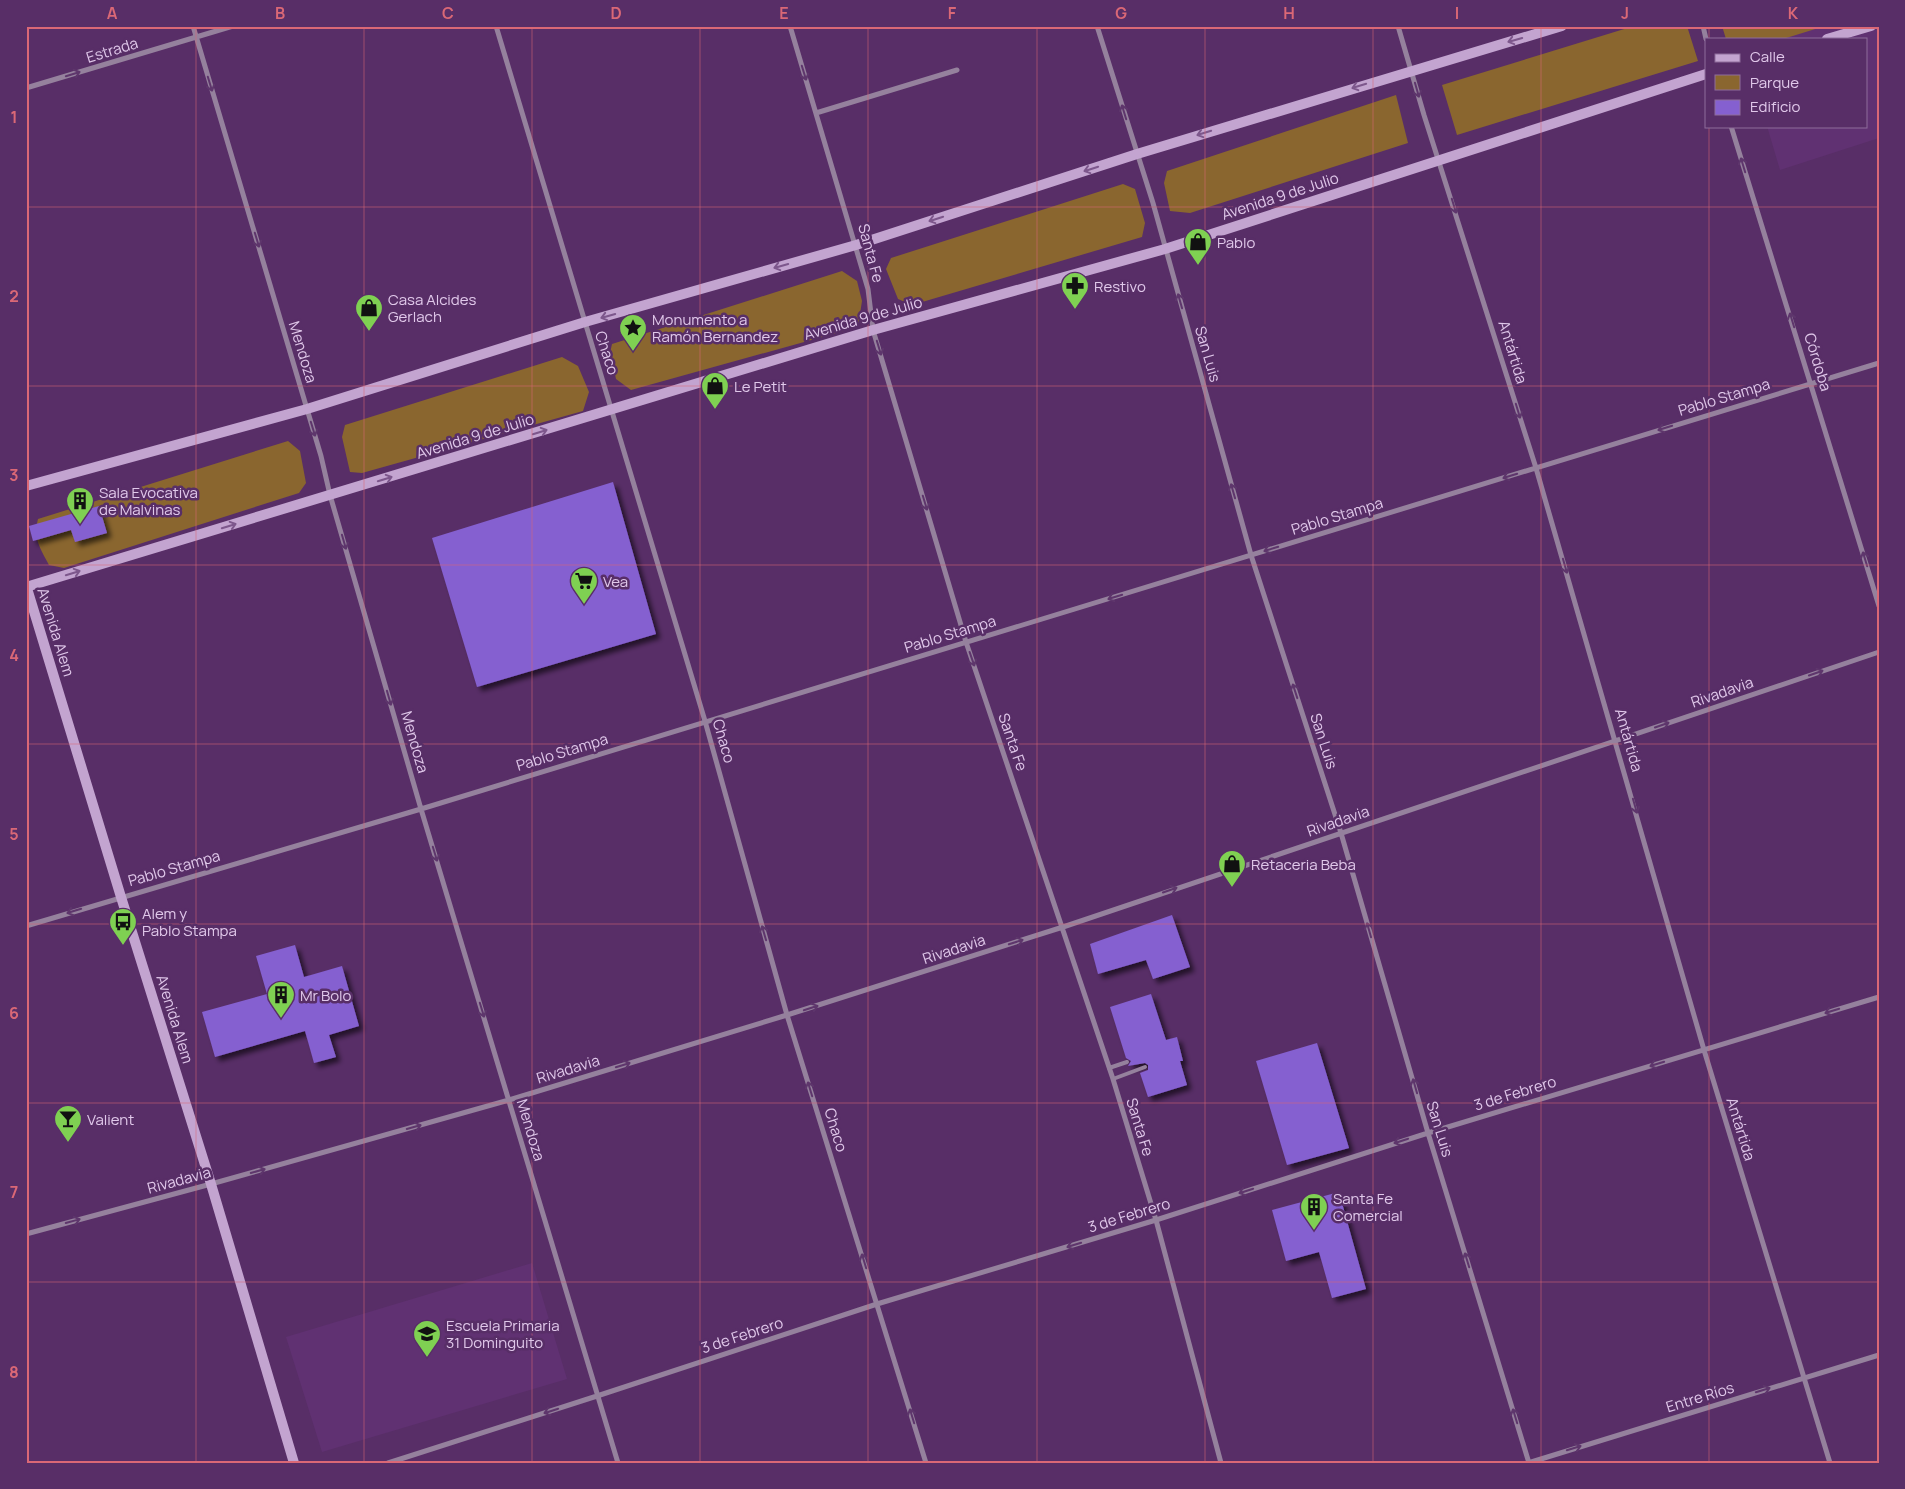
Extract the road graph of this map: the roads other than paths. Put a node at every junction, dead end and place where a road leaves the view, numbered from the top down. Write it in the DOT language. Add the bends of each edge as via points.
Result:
graph roads {
  1 [pos="193,26"];
  2 [pos="233,26"];
  3 [pos="496,26"];
  4 [pos="790,26"];
  5 [pos="1097,26"];
  6 [pos="1398,26"];
  7 [pos="1562,26"];
  8 [pos="1870,26"];
  9 [pos="196,38"];
  10 [pos="1830,38"];
  11 [pos="957,70"];
  12 [pos="1411,70"];
  13 [pos="1705,74"];
  14 [pos="26,88"];
  15 [pos="816,113"];
  16 [pos="1732,128"];
  17 [pos="1137,154"];
  18 [pos="1439,159"];
  19 [pos="856,245"];
  20 [pos="1166,249"];
  21 [pos="584,322"];
  22 [pos="873,330"];
  23 [pos="1879,362"];
  24 [pos="1811,383"];
  25 [pos="307,409"];
  26 [pos="612,410"];
  27 [pos="1536,468"];
  28 [pos="26,486"];
  29 [pos="330,496"];
  30 [pos="1251,555"];
  31 [pos="26,586"];
  32 [pos="1879,606"];
  33 [pos="966,642"];
  34 [pos="1879,652"];
  35 [pos="705,721"];
  36 [pos="1616,740"];
  37 [pos="421,809"];
  38 [pos="1341,833"];
  39 [pos="121,897"];
  40 [pos="26,926"];
  41 [pos="1063,927"];
  42 [pos="1879,998"];
  43 [pos="787,1015"];
  44 [pos="1704,1050"];
  45 [pos="1127,1062"];
  46 [pos="1145,1067"];
  47 [pos="1109,1068"];
  48 [pos="1113,1079"];
  49 [pos="509,1100"];
  50 [pos="1428,1133"];
  51 [pos="211,1184"];
  52 [pos="1156,1220"];
  53 [pos="26,1234"];
  54 [pos="877,1304"];
  55 [pos="1879,1354"];
  56 [pos="1804,1378"];
  57 [pos="597,1396"];
  58 [pos="294,1463"];
  59 [pos="388,1463"];
  60 [pos="618,1463"];
  61 [pos="926,1463"];
  62 [pos="1221,1463"];
  63 [pos="1529,1463"];
  64 [pos="1830,1463"];
  1 -- 9 [label="street, Mendoza"];
  2 -- 9 [label="street, Estrada"];
  3 -- 21 [label="street, Chaco"];
  4 -- 15 [label="street, Santa Fe, one-way"];
  17 -- 5 [label="street, San Luis, one-way"];
  6 -- 12 [label="street, Antártida"];
  7 -- 12 [label="main road, one-way"];
  8 -- 10 [label="main road"];
  14 -- 9 [label="street, Estrada, one-way"];
  9 -- 25 [label="street, Mendoza, one-way"];
  11 -- 15 [label="street"];
  12 -- 17 [label="main road, one-way"];
  12 -- 18 [label="street, Antártida, one-way"];
  13 -- 18 [label="main road, Avenida 9 de Julio"];
  15 -- 19 [label="street, Santa Fe"];
  24 -- 16 [label="street, Córdoba, one-way"];
  17 -- 19 [label="main road, one-way"];
  17 -- 20 [label="street, San Luis"];
  18 -- 20 [label="main road, Avenida 9 de Julio"];
  18 -- 27 [label="street, Antártida, one-way"];
  19 -- 21 [label="main road, one-way"];
  19 -- 22 [label="street, Santa Fe" via="868,289"];
  20 -- 22 [label="main road, Avenida 9 de Julio"];
  30 -- 20 [label="street, San Luis, one-way"];
  21 -- 25 [label="main road"];
  21 -- 26 [label="street, Chaco"];
  22 -- 26 [label="main road, Avenida 9 de Julio"];
  22 -- 33 [label="street, Santa Fe, one-way"];
  23 -- 24 [label="street, Pablo Stampa"];
  24 -- 27 [label="street, Pablo Stampa, one-way"];
  32 -- 24 [label="street, Córdoba, one-way"];
  25 -- 28 [label="main road"];
  25 -- 29 [label="street, Mendoza, one-way"];
  29 -- 26 [label="main road, Avenida 9 de Julio, one-way"];
  26 -- 35 [label="street, Chaco"];
  27 -- 30 [label="street, Pablo Stampa, one-way"];
  27 -- 36 [label="street, Antártida, one-way"];
  31 -- 29 [label="main road, Avenida 9 de Julio, one-way"];
  29 -- 37 [label="street, Mendoza, one-way"];
  30 -- 33 [label="street, Pablo Stampa, one-way"];
  38 -- 30 [label="street, San Luis, one-way"];
  31 -- 39 [label="main road, Avenida Alem"];
  33 -- 35 [label="street, Pablo Stampa"];
  33 -- 41 [label="street, Santa Fe, one-way"];
  36 -- 34 [label="street, Rivadavia, one-way"];
  35 -- 37 [label="street, Pablo Stampa"];
  43 -- 35 [label="street, Chaco, one-way"];
  36 -- 38 [label="street, Rivadavia"];
  36 -- 44 [label="street, Antártida, one-way"];
  37 -- 39 [label="street, Pablo Stampa"];
  37 -- 49 [label="street, Mendoza, one-way"];
  41 -- 38 [label="street, Rivadavia, one-way"];
  50 -- 38 [label="street, San Luis, one-way"];
  39 -- 40 [label="street, Pablo Stampa, one-way"];
  39 -- 51 [label="main road, Avenida Alem"];
  43 -- 41 [label="street, Rivadavia, one-way"];
  41 -- 47 [label="street, Santa Fe"];
  42 -- 44 [label="street, 3 de Febrero, one-way"];
  49 -- 43 [label="street, Rivadavia, one-way"];
  54 -- 43 [label="street, Chaco, one-way"];
  44 -- 50 [label="street, 3 de Febrero, one-way"];
  44 -- 56 [label="street, Antártida"];
  45 -- 47 [label="lane"];
  46 -- 48 [label="lane"];
  47 -- 48 [label="street, Santa Fe"];
  48 -- 52 [label="street, Santa Fe"];
  51 -- 49 [label="street, Rivadavia, one-way"];
  49 -- 57 [label="street, Mendoza"];
  50 -- 52 [label="street, 3 de Febrero, one-way"];
  63 -- 50 [label="street, San Luis, one-way"];
  53 -- 51 [label="street, Rivadavia, one-way"];
  51 -- 58 [label="main road, Avenida Alem"];
  52 -- 54 [label="street, 3 de Febrero, one-way"];
  52 -- 62 [label="street, Santa Fe"];
  54 -- 57 [label="street, 3 de Febrero"];
  61 -- 54 [label="street, Chaco, one-way"];
  55 -- 56 [label="street, Entre Ríos"];
  63 -- 56 [label="street, Entre Ríos, one-way"];
  56 -- 64 [label="street, Antártida"];
  57 -- 59 [label="street, 3 de Febrero, one-way"];
  57 -- 60 [label="street, Mendoza"];
}
